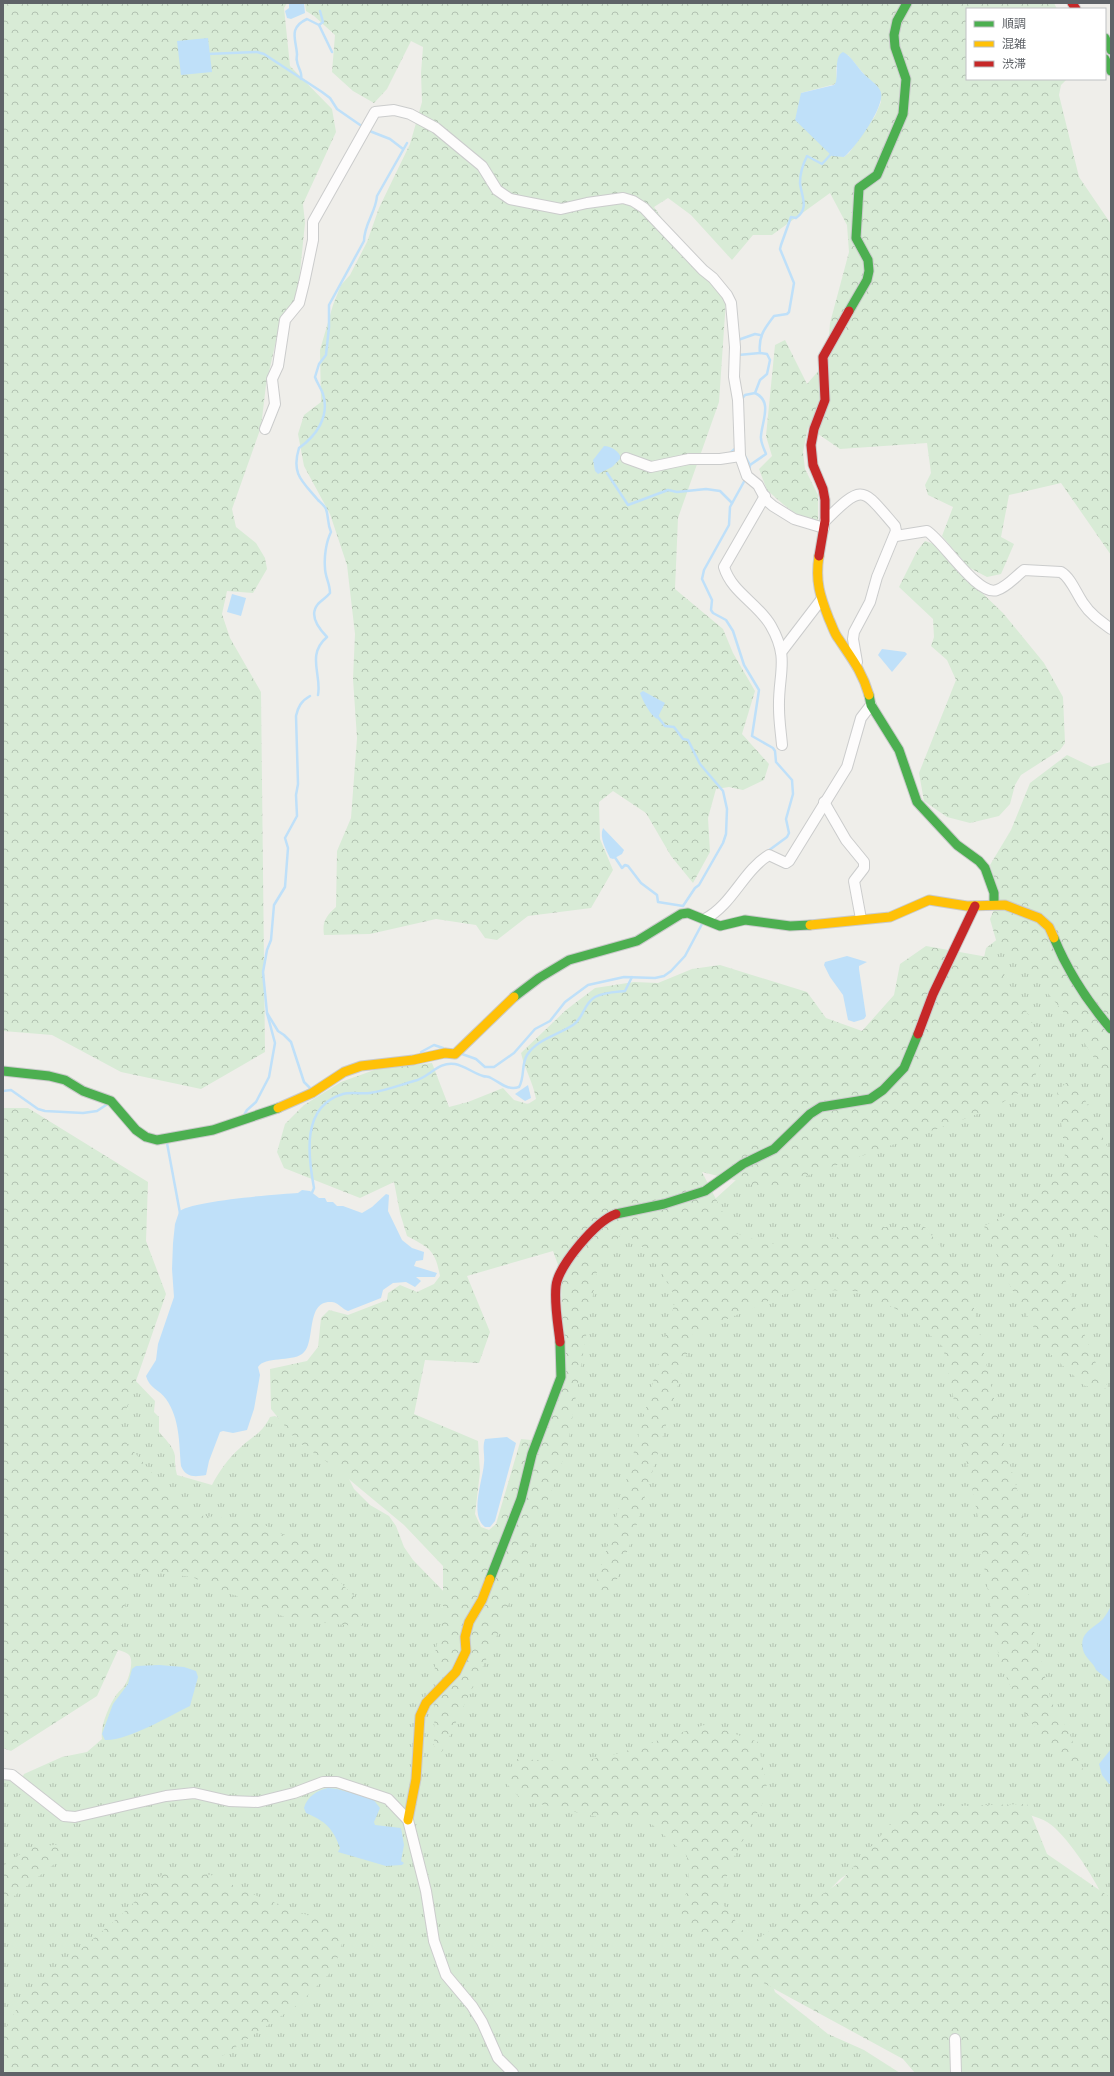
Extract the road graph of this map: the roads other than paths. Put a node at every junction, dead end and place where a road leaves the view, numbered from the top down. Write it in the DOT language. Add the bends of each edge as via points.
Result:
graph roads {
  1 [pos="907,3"];
  2 [pos="1106,40"];
  3 [pos="1111,50"];
  4 [pos="1106,61"];
  5 [pos="1111,71"];
  6 [pos="265,429"];
  7 [pos="740,456"];
  8 [pos="626,458"];
  9 [pos="764,496"];
  10 [pos="824,524"];
  11 [pos="896,536"];
  12 [pos="822,600"];
  13 [pos="1111,629"];
  14 [pos="782,651"];
  15 [pos="857,664"];
  16 [pos="871,705"];
  17 [pos="782,745"];
  18 [pos="824,802"];
  19 [pos="994,904"];
  20 [pos="975,906"];
  21 [pos="705,919"];
  22 [pos="862,919"];
  23 [pos="1111,1029"];
  24 [pos="3,1071"];
  25 [pos="3,1774"];
  26 [pos="408,1820"];
  27 [pos="955,2039"];
  28 [pos="513,2073"];
  29 [pos="956,2073"];
  1 -- 10 [label="street" via="897,21 894,34 895,47 906,79 903,114 877,175 858,188 856,238 867,256 870,271 823,357 825,400 811,445 813,465 823,489"];
  2 -- 3 [label="street"];
  4 -- 5 [label="street"];
  6 -- 7 [label="street" via="275,404 272,379 278,366 285,320 299,303 312,240 313,222 376,112 394,110 410,114 436,128 482,166 497,190 510,199 561,209 623,198 644,208 712,278 732,303"];
  7 -- 8 [label="street" via="689,459 651,467"];
  7 -- 9 [label="street" via="747,475 758,485"];
  9 -- 10 [label="street" via="772,506 794,519"];
  9 -- 14 [label="street" via="724,567 733,586 767,619"];
  10 -- 11 [label="street" via="846,500 861,493 868,495 895,526"];
  10 -- 12 [label="street" via="817,581"];
  11 -- 13 [label="street" via="927,531 972,579 989,591 1002,588 1024,570 1060,572 1066,575 1094,617"];
  11 -- 15 [label="street" via="877,577 870,602 854,632"];
  12 -- 14 [label="street"];
  12 -- 15 [label="street" via="837,637"];
  14 -- 17 [label="street" via="784,666 779,684"];
  15 -- 16 [label="street" via="865,681"];
  16 -- 18 [label="street" via="861,718 847,767"];
  16 -- 19 [label="street" via="900,750 917,802 957,845 985,868 994,893"];
  18 -- 21 [label="street" via="789,861 786,863 769,855 759,861 723,905"];
  18 -- 22 [label="street" via="846,840 864,862 864,868 854,881"];
  19 -- 20 [label="street"];
  19 -- 23 [label="street" via="1005,905 1039,918 1049,927 1064,963 1089,1003"];
  20 -- 22 [label="street" via="929,900 890,917"];
  20 -- 26 [label="street" via="933,994 912,1052 904,1068 884,1090 870,1098 821,1107 810,1114 774,1149 743,1164 705,1191 664,1204 624,1211 607,1217 594,1228 558,1272 556,1305 562,1378 532,1454 521,1499 482,1600 469,1622 465,1637 466,1651 456,1672 426,1703 420,1716 416,1779"];
  21 -- 22 [label="street" via="720,926 745,920 790,926"];
  21 -- 24 [label="street" via="688,913 681,914 638,941 571,959 553,968 479,1028 455,1054 445,1053 413,1060 361,1066 344,1072 291,1103 240,1123 212,1130 157,1140 146,1137 136,1130 112,1102 83,1091 65,1080"];
  25 -- 26 [label="street" via="12,1775 64,1816 75,1817 166,1796 194,1793 229,1801 258,1802 323,1782 337,1782 388,1799"];
  26 -- 28 [label="street" via="426,1891 434,1941 446,1975 472,2006 498,2058"];
  27 -- 29 [label="street"];
}
